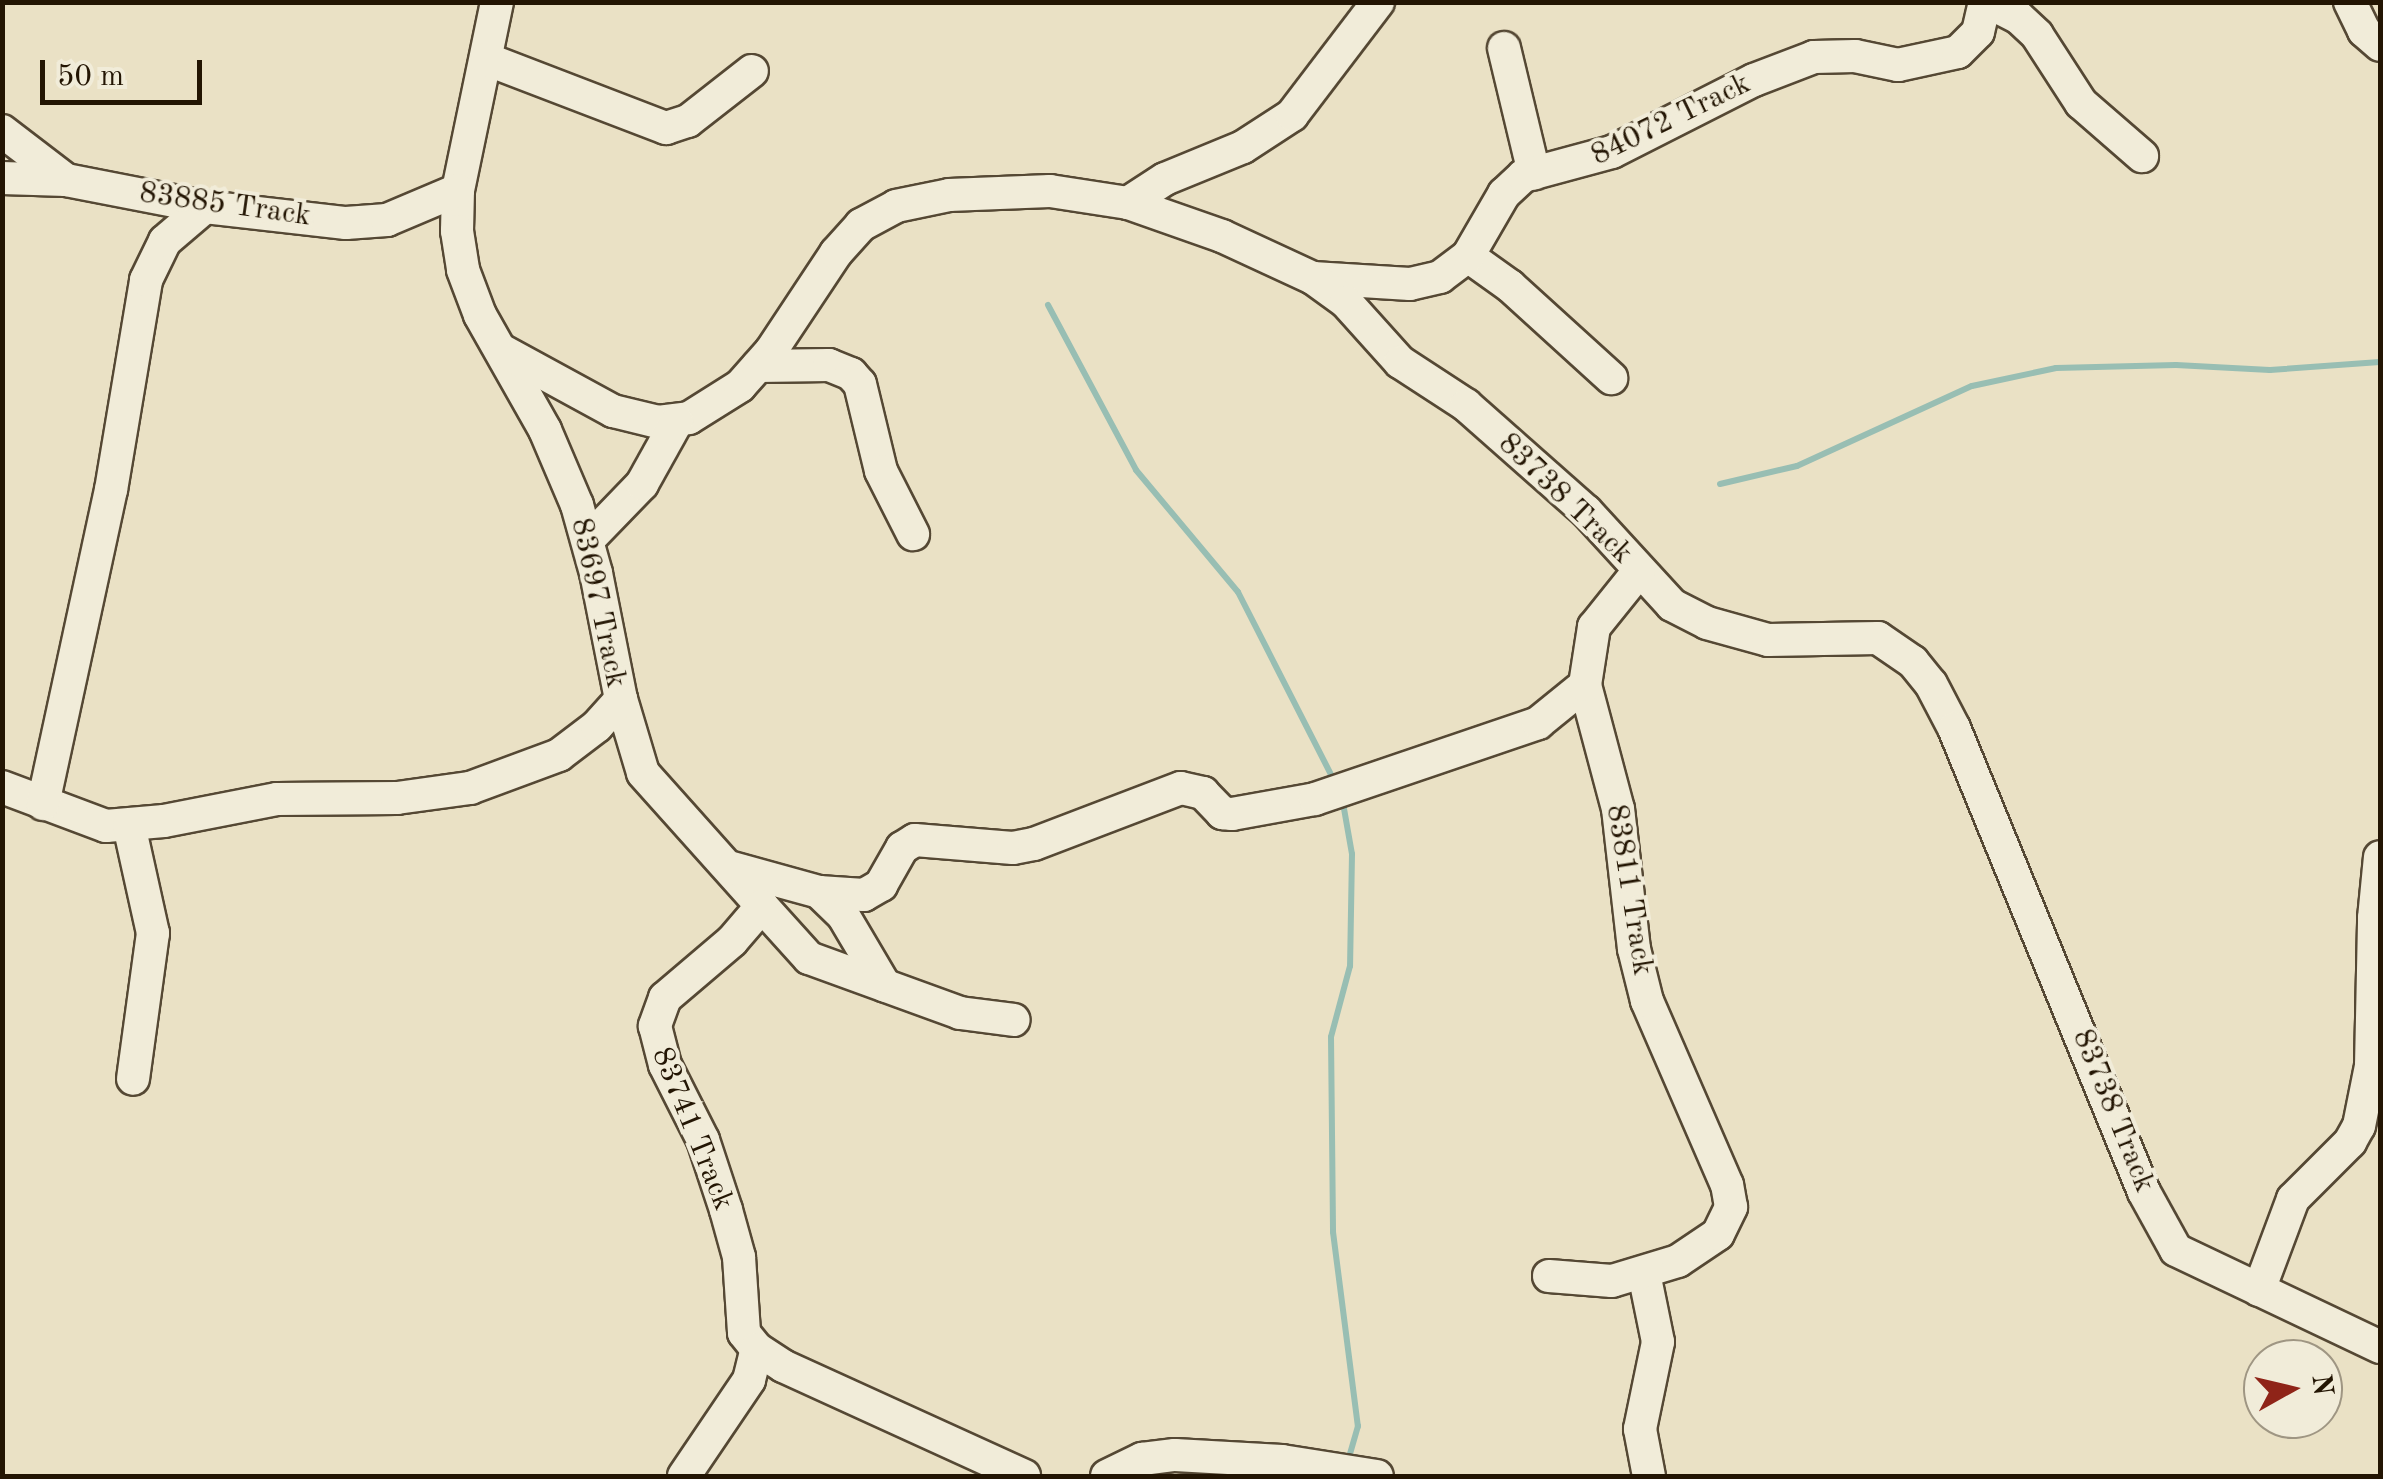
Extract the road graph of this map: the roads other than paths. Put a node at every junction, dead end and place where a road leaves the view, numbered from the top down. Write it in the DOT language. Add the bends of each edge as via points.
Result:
graph roads {
  1 [pos="497,2"];
  2 [pos="1378,2"];
  3 [pos="1987,2"];
  4 [pos="2350,2"];
  5 [pos="2380,45"];
  6 [pos="1504,48"];
  7 [pos="486,59"];
  8 [pos="752,71"];
  9 [pos="2,130"];
  10 [pos="2142,156"];
  11 [pos="1534,173"];
  12 [pos="2,178"];
  13 [pos="66,180"];
  14 [pos="458,190"];
  15 [pos="1128,202"];
  16 [pos="204,207"];
  17 [pos="1468,256"];
  18 [pos="1312,278"];
  19 [pos="501,350"];
  20 [pos="758,366"];
  21 [pos="1611,378"];
  22 [pos="676,421"];
  23 [pos="913,534"];
  24 [pos="588,540"];
  25 [pos="1639,571"];
  26 [pos="1585,685"];
  27 [pos="621,699"];
  28 [pos="2,787"];
  29 [pos="42,804"];
  30 [pos="129,825"];
  31 [pos="2380,857"];
  32 [pos="732,868"];
  33 [pos="819,892"];
  34 [pos="762,906"];
  35 [pos="885,986"];
  36 [pos="1014,1020"];
  37 [pos="133,1079"];
  38 [pos="1639,1275"];
  39 [pos="1548,1276"];
  40 [pos="2259,1290"];
  41 [pos="2380,1347"];
  42 [pos="757,1349"];
  43 [pos="684,1476"];
  44 [pos="1024,1476"];
  45 [pos="1107,1476"];
  46 [pos="1377,1476"];
  47 [pos="1649,1476"];
  1 -- 7 [label="street, 83697 Track"];
  2 -- 15 [label="street" via="1292,115 1243,147 1164,179"];
  3 -- 10 [label="street" via="2037,35 2081,103"];
  3 -- 11 [label="street, 84072 Track" via="1978,32 1958,52 1898,64 1814,57 1612,152"];
  4 -- 5 [label="street" via="2364,31"];
  6 -- 11 [label="street"];
  7 -- 8 [label="street" via="666,128 688,121"];
  7 -- 14 [label="street, 83697 Track"];
  9 -- 13 [label="street, 83885 Track"];
  11 -- 17 [label="street, 84072 Track" via="1504,194"];
  12 -- 13 [label="street"];
  13 -- 16 [label="street, 83885 Track"];
  14 -- 16 [label="street, 83885 Track" via="388,220"];
  14 -- 19 [label="street, 83697 Track" via="464,270"];
  15 -- 18 [label="street, 83738 Track"];
  15 -- 20 [label="street, 83738 Track" via="1022,190 921,199 883,210 849,237"];
  16 -- 29 [label="street" via="165,240 146,280 111,490"];
  17 -- 18 [label="street, 84072 Track" via="1440,277 1418,283"];
  17 -- 21 [label="street"];
  18 -- 25 [label="street, 83738 Track" via="1346,302 1400,362 1502,436 1586,511"];
  19 -- 22 [label="street" via="598,405"];
  19 -- 24 [label="street, 83697 Track" via="545,430"];
  20 -- 22 [label="street, 83738 Track" via="716,403"];
  20 -- 23 [label="street" via="829,366 851,374 867,401 881,471"];
  22 -- 24 [label="street" via="642,484"];
  24 -- 27 [label="street, 83697 Track"];
  25 -- 26 [label="street, 83811 Track" via="1594,627"];
  25 -- 40 [label="street, 83738 Track" via="1672,604 1745,636 1868,636 1890,644 1932,684 2161,1226 2190,1260"];
  26 -- 33 [label="street" via="1538,723 1315,799 1232,814 1222,813 1203,793 1181,788 1034,844 915,840 902,848 874,892"];
  26 -- 38 [label="street, 83811 Track" via="1618,809 1634,949 1647,1000 1731,1199 1729,1215 1709,1243"];
  27 -- 30 [label="street, 83697 Track" via="560,755 470,788 396,798 277,799"];
  27 -- 32 [label="street" via="648,780"];
  28 -- 29 [label="street, 83697 Track"];
  29 -- 30 [label="street, 83697 Track" via="88,822"];
  30 -- 37 [label="street" via="153,933"];
  31 -- 40 [label="street" via="2371,1066 2359,1126 2293,1199"];
  32 -- 33 [label="street"];
  32 -- 34 [label="street"];
  33 -- 35 [label="street" via="843,915"];
  34 -- 35 [label="street" via="804,956"];
  34 -- 42 [label="street, 83741 Track" via="665,998 655,1034 726,1210 739,1257 744,1333"];
  35 -- 36 [label="street" via="960,1014"];
  38 -- 39 [label="street"];
  38 -- 47 [label="street" via="1658,1342 1640,1429"];
  40 -- 41 [label="street, 83738 Track"];
  42 -- 43 [label="street" via="749,1380"];
  42 -- 44 [label="street" via="864,1406"];
  45 -- 46 [label="street" via="1142,1459 1175,1454 1282,1460"];
}
